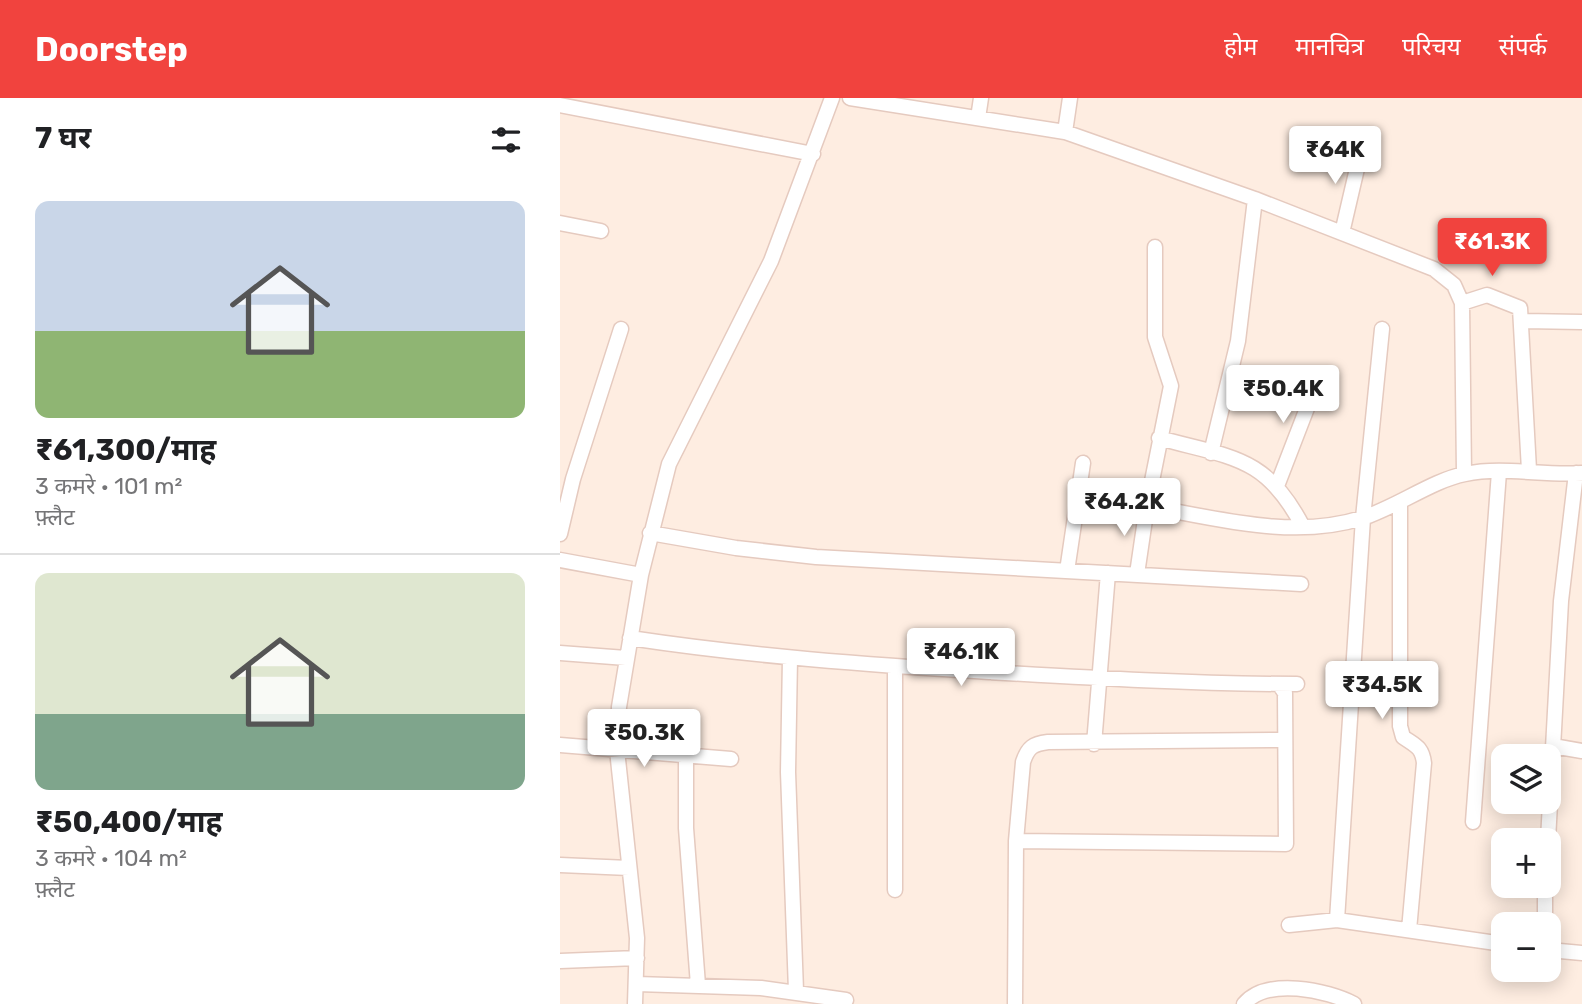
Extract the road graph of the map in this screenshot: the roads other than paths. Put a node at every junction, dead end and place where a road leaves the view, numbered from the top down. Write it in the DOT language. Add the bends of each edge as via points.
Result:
graph roads {
  1 [pos="832,98"];
  2 [pos="850,98"];
  3 [pos="981,98"];
  4 [pos="1070,98"];
  5 [pos="894,102"];
  6 [pos="560,105"];
  7 [pos="978,118"];
  8 [pos="1065,132"];
  9 [pos="1362,147"];
  10 [pos="813,154"];
  11 [pos="1255,199"];
  12 [pos="560,223"];
  13 [pos="601,232"];
  14 [pos="1342,233"];
  15 [pos="1155,247"];
  16 [pos="1462,303"];
  17 [pos="1521,321"];
  18 [pos="1582,323"];
  19 [pos="1382,329"];
  20 [pos="621,330"];
  21 [pos="1319,376"];
  22 [pos="1159,438"];
  23 [pos="1211,453"];
  24 [pos="1083,463"];
  25 [pos="1530,470"];
  26 [pos="1499,472"];
  27 [pos="1579,473"];
  28 [pos="1464,474"];
  29 [pos="1277,486"];
  30 [pos="1400,502"];
  31 [pos="1147,506"];
  32 [pos="1363,518"];
  33 [pos="1303,527"];
  34 [pos="650,533"];
  35 [pos="560,534"];
  36 [pos="560,560"];
  37 [pos="1067,571"];
  38 [pos="1108,573"];
  39 [pos="641,575"];
  40 [pos="1137,575"];
  41 [pos="1301,584"];
  42 [pos="629,638"];
  43 [pos="560,653"];
  44 [pos="626,658"];
  45 [pos="790,658"];
  46 [pos="895,667"];
  47 [pos="1098,679"];
  48 [pos="1279,684"];
  49 [pos="1297,684"];
  50 [pos="1284,740"];
  51 [pos="560,744"];
  52 [pos="1094,744"];
  53 [pos="1553,744"];
  54 [pos="1561,747"];
  55 [pos="617,750"];
  56 [pos="1582,751"];
  57 [pos="686,755"];
  58 [pos="731,759"];
  59 [pos="1473,822"];
  60 [pos="1016,841"];
  61 [pos="560,864"];
  62 [pos="629,868"];
  63 [pos="895,890"];
  64 [pos="1337,920"];
  65 [pos="1289,925"];
  66 [pos="1409,930"];
  67 [pos="1491,942"];
  68 [pos="1561,951"];
  69 [pos="1582,953"];
  70 [pos="637,958"];
  71 [pos="560,961"];
  72 [pos="637,984"];
  73 [pos="698,985"];
  74 [pos="796,991"];
  75 [pos="846,1000"];
  76 [pos="635,1004"];
  77 [pos="1015,1004"];
  78 [pos="1244,1004"];
  79 [pos="1354,1004"];
  1 -- 10 [label="street"];
  2 -- 5 [label="street"];
  3 -- 7 [label="street"];
  4 -- 8 [label="street"];
  5 -- 7 [label="street"];
  6 -- 10 [label="street"];
  7 -- 8 [label="street"];
  8 -- 11 [label="street"];
  9 -- 14 [label="street"];
  10 -- 34 [label="street" via="771,261 669,464"];
  11 -- 14 [label="street"];
  11 -- 23 [label="street" via="1238,341"];
  12 -- 13 [label="street"];
  14 -- 16 [label="street" via="1434,269 1454,285"];
  15 -- 22 [label="street" via="1156,337 1171,386"];
  16 -- 17 [label="street" via="1487,295 1520,308"];
  16 -- 28 [label="street"];
  17 -- 18 [label="street"];
  17 -- 25 [label="street"];
  19 -- 32 [label="street"];
  20 -- 35 [label="street"];
  21 -- 29 [label="street"];
  22 -- 23 [label="street"];
  22 -- 31 [label="street"];
  23 -- 29 [label="street" via="1246,462"];
  24 -- 37 [label="street"];
  25 -- 26 [label="street"];
  25 -- 27 [label="street"];
  26 -- 28 [label="street"];
  26 -- 59 [label="street"];
  27 -- 53 [label="street" via="1561,601"];
  28 -- 30 [label="street"];
  29 -- 33 [label="street"];
  30 -- 32 [label="street"];
  30 -- 66 [label="street" via="1400,726 1403,737 1423,752 1424,763"];
  31 -- 33 [label="street" via="1216,519"];
  31 -- 40 [label="street"];
  32 -- 33 [label="street"];
  32 -- 64 [label="street"];
  34 -- 37 [label="street" via="816,556"];
  34 -- 39 [label="street"];
  36 -- 39 [label="street"];
  37 -- 38 [label="street"];
  38 -- 40 [label="street"];
  38 -- 47 [label="street"];
  39 -- 42 [label="street"];
  40 -- 41 [label="street"];
  42 -- 44 [label="street"];
  42 -- 45 [label="street"];
  43 -- 44 [label="street"];
  44 -- 55 [label="street"];
  45 -- 46 [label="street"];
  45 -- 74 [label="street" via="788,772"];
  46 -- 47 [label="street"];
  46 -- 63 [label="street"];
  47 -- 48 [label="street"];
  47 -- 52 [label="street"];
  48 -- 49 [label="street"];
  48 -- 50 [label="street" via="1285,693"];
  50 -- 52 [label="street"];
  50 -- 60 [label="street" via="1286,844"];
  51 -- 55 [label="street"];
  52 -- 60 [label="street" via="1035,743 1027,750"];
  54 -- 56 [label="street"];
  55 -- 57 [label="street"];
  55 -- 62 [label="street"];
  57 -- 58 [label="street"];
  57 -- 73 [label="street" via="687,855"];
  60 -- 77 [label="street"];
  61 -- 62 [label="street"];
  62 -- 70 [label="street"];
  64 -- 65 [label="street"];
  64 -- 66 [label="street"];
  66 -- 67 [label="street"];
  68 -- 69 [label="street"];
  70 -- 71 [label="street"];
  70 -- 72 [label="street"];
  72 -- 73 [label="street"];
  72 -- 76 [label="street"];
  73 -- 74 [label="street"];
  74 -- 75 [label="street"];
  78 -- 79 [label="street" via="1267,991 1287,989"];
}
